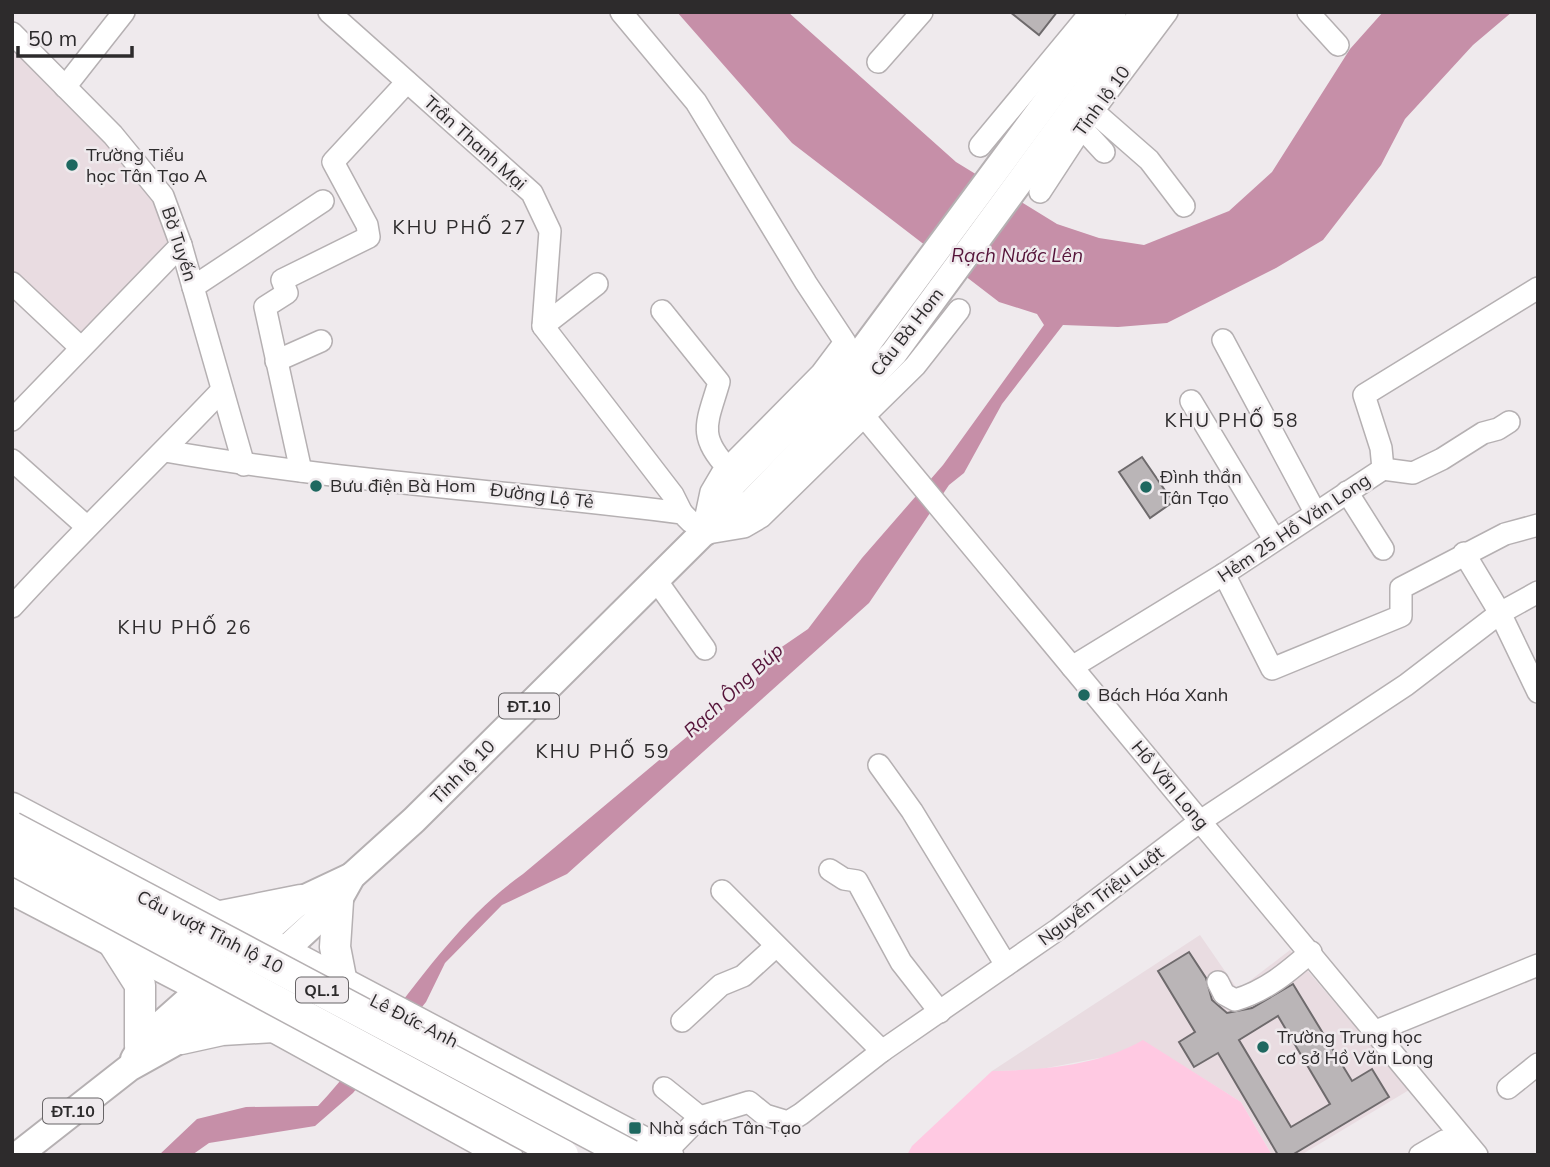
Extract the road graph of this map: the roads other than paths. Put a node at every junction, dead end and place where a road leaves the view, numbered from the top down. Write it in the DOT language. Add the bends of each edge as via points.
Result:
graph roads {
  1 [pos="124,12"];
  2 [pos="329,12"];
  3 [pos="621,12"];
  4 [pos="922,12"];
  5 [pos="1091,12"];
  6 [pos="1113,12"];
  7 [pos="1144,12"];
  8 [pos="1167,12"];
  9 [pos="1308,12"];
  10 [pos="12,33"];
  11 [pos="1338,45"];
  12 [pos="878,62"];
  13 [pos="407,82"];
  14 [pos="65,87"];
  15 [pos="1087,119"];
  16 [pos="980,146"];
  17 [pos="1104,152"];
  18 [pos="1040,192"];
  19 [pos="323,201"];
  20 [pos="1184,206"];
  21 [pos="181,245"];
  22 [pos="12,284"];
  23 [pos="597,284"];
  24 [pos="193,287"];
  25 [pos="1538,288"];
  26 [pos="959,310"];
  27 [pos="662,311"];
  28 [pos="543,326"];
  29 [pos="1223,340"];
  30 [pos="321,341"];
  31 [pos="80,347"];
  32 [pos="276,361"];
  33 [pos="222,390"];
  34 [pos="1191,401"];
  35 [pos="863,415"];
  36 [pos="12,420"];
  37 [pos="1509,422"];
  38 [pos="165,451"];
  39 [pos="12,460"];
  40 [pos="244,465"];
  41 [pos="1382,469"];
  42 [pos="301,471"];
  43 [pos="730,476"];
  44 [pos="1347,492"];
  45 [pos="752,502"];
  46 [pos="1315,512"];
  47 [pos="682,513"];
  48 [pos="1538,525"];
  49 [pos="86,526"];
  50 [pos="702,534"];
  51 [pos="1273,539"];
  52 [pos="1383,549"];
  53 [pos="1464,553"];
  54 [pos="1224,574"];
  55 [pos="656,580"];
  56 [pos="1538,592"];
  57 [pos="12,607"];
  58 [pos="1500,613"];
  59 [pos="705,649"];
  60 [pos="1072,667"];
  61 [pos="1538,692"];
  62 [pos="879,765"];
  63 [pos="12,808"];
  64 [pos="12,816"];
  65 [pos="1199,822"];
  66 [pos="12,827"];
  67 [pos="12,833"];
  68 [pos="12,845"];
  69 [pos="12,859"];
  70 [pos="831,870"];
  71 [pos="139,873"];
  72 [pos="12,878"];
  73 [pos="345,888"];
  74 [pos="12,889"];
  75 [pos="722,891"];
  76 [pos="301,900"];
  77 [pos="221,916"];
  78 [pos="107,939"];
  79 [pos="272,944"];
  80 [pos="776,946"];
  81 [pos="1311,952"];
  82 [pos="1006,965"];
  83 [pos="1538,965"];
  84 [pos="1218,982"];
  85 [pos="342,983"];
  86 [pos="215,995"];
  87 [pos="940,1012"];
  88 [pos="682,1021"];
  89 [pos="275,1027"];
  90 [pos="1376,1031"];
  91 [pos="181,1039"];
  92 [pos="301,1042"];
  93 [pos="882,1051"];
  94 [pos="478,1054"];
  95 [pos="135,1057"];
  96 [pos="1538,1064"];
  97 [pos="664,1088"];
  98 [pos="1508,1088"];
  99 [pos="434,1115"];
  100 [pos="700,1117"];
  101 [pos="667,1154"];
  102 [pos="18,1155"];
  103 [pos="507,1155"];
  104 [pos="529,1155"];
  105 [pos="563,1155"];
  106 [pos="603,1155"];
  107 [pos="630,1155"];
  108 [pos="1420,1155"];
  109 [pos="1457,1155"];
  110 [pos="1477,1155"];
  1 -- 14 [label="street"];
  2 -- 13 [label="street, Trần Thanh Mại"];
  3 -- 43 [label="street, Tỉnh lộ 10" via="696,102 845,342"];
  4 -- 12 [label="street"];
  5 -- 16 [label="street"];
  6 -- 43 [label="main road, Cầu Bà Hom / ĐT.10" via="859,355"];
  7 -- 45 [label="main road, Cầu Bà Hom / ĐT.10" via="894,353"];
  8 -- 15 [label="street, Tỉnh lộ 10"];
  9 -- 11 [label="street"];
  10 -- 14 [label="street, Bờ Tuyến"];
  13 -- 28 [label="street, Trần Thanh Mại" via="532,193 550,230"];
  13 -- 32 [label="street" via="334,162 369,237 282,280 287,293 265,307"];
  14 -- 21 [label="street, Bờ Tuyến" via="113,135 163,196"];
  15 -- 17 [label="street"];
  15 -- 18 [label="street, Tỉnh lộ 10"];
  15 -- 20 [label="street" via="1157,168"];
  19 -- 24 [label="street"];
  21 -- 24 [label="street, Bờ Tuyến"];
  21 -- 31 [label="street"];
  22 -- 31 [label="street"];
  23 -- 28 [label="street"];
  24 -- 33 [label="street, Bờ Tuyến"];
  25 -- 41 [label="street, Hẻm 25 Hồ Văn Long" via="1364,395 1381,448"];
  26 -- 35 [label="street" via="922,358"];
  27 -- 43 [label="street" via="719,382 705,430 714,454"];
  28 -- 47 [label="street" via="665,484"];
  29 -- 46 [label="street"];
  30 -- 32 [label="street"];
  31 -- 36 [label="street"];
  32 -- 42 [label="street"];
  33 -- 38 [label="street"];
  33 -- 40 [label="street, Bờ Tuyến"];
  34 -- 51 [label="street"];
  35 -- 50 [label="street" via="761,517 744,527"];
  35 -- 60 [label="street, Hồ Văn Long"];
  37 -- 41 [label="street" via="1413,473"];
  38 -- 40 [label="street, Đường Lộ Tẻ"];
  38 -- 49 [label="street"];
  39 -- 49 [label="street"];
  40 -- 42 [label="street, Đường Lộ Tẻ"];
  41 -- 44 [label="street, Hẻm 25 Hồ Văn Long"];
  42 -- 47 [label="street, Đường Lộ Tẻ"];
  43 -- 50 [label="main road, Tỉnh lộ 10 / ĐT.10"];
  44 -- 46 [label="street, Hẻm 25 Hồ Văn Long"];
  44 -- 52 [label="street"];
  45 -- 50 [label="main road, Tỉnh lộ 10 / ĐT.10"];
  46 -- 51 [label="street, Hẻm 25 Hồ Văn Long"];
  47 -- 50 [label="street"];
  48 -- 53 [label="street"];
  49 -- 57 [label="street"];
  50 -- 55 [label="main road, Tỉnh lộ 10 / ĐT.10"];
  51 -- 54 [label="street, Hẻm 25 Hồ Văn Long"];
  53 -- 54 [label="street" via="1401,588 1401,616 1272,669"];
  53 -- 58 [label="street"];
  54 -- 60 [label="street, Hẻm 25 Hồ Văn Long"];
  55 -- 59 [label="street"];
  55 -- 73 [label="main road, Tỉnh lộ 10 / ĐT.10"];
  56 -- 58 [label="street, Nguyễn Triệu Luật"];
  58 -- 61 [label="street"];
  58 -- 65 [label="street, Nguyễn Triệu Luật" via="1406,685"];
  60 -- 65 [label="street, Hồ Văn Long"];
  62 -- 82 [label="street"];
  63 -- 71 [label="highway, Lê Đức Anh / QL.1"];
  64 -- 67 [label="highway"];
  65 -- 81 [label="street, Hồ Văn Long"];
  65 -- 82 [label="street, Nguyễn Triệu Luật"];
  66 -- 107 [label="highway, Cầu vượt Tỉnh lộ 10 / QL.1, bridge"];
  68 -- 106 [label="highway, Cầu vượt Tỉnh lộ 10 / QL.1"];
  69 -- 105 [label="highway, Cầu vượt Tỉnh lộ 10 / QL.1, bridge"];
  70 -- 87 [label="street" via="857,881 901,962"];
  71 -- 77 [label="highway, Lê Đức Anh / QL.1"];
  71 -- 78 [label="highway" via="140,899 132,918"];
  72 -- 104 [label="highway, QL.1"];
  73 -- 76 [label="main road, ĐT.10"];
  73 -- 79 [label="main road, Tỉnh lộ 10 / ĐT.10"];
  73 -- 85 [label="highway" via="335,947"];
  74 -- 78 [label="highway"];
  75 -- 80 [label="street"];
  76 -- 77 [label="highway"];
  76 -- 79 [label="main road, ĐT.10"];
  77 -- 79 [label="highway, Lê Đức Anh / QL.1"];
  78 -- 86 [label="highway"];
  78 -- 95 [label="highway" via="140,985"];
  79 -- 85 [label="highway, Lê Đức Anh / QL.1"];
  79 -- 86 [label="main road, Tỉnh lộ 10 / ĐT.10"];
  80 -- 88 [label="street" via="743,976 721,985"];
  80 -- 93 [label="street"];
  81 -- 84 [label="street" via="1255,994 1235,1000"];
  81 -- 90 [label="street, Hồ Văn Long"];
  82 -- 87 [label="street, Nguyễn Triệu Luật"];
  83 -- 90 [label="street"];
  85 -- 92 [label="highway" via="315,1006"];
  85 -- 94 [label="highway, Lê Đức Anh / QL.1"];
  86 -- 89 [label="highway"];
  86 -- 91 [label="main road, ĐT.10"];
  86 -- 95 [label="main road, ĐT.10"];
  87 -- 93 [label="street, Nguyễn Triệu Luật"];
  89 -- 91 [label="highway" via="222,1030"];
  89 -- 92 [label="highway"];
  90 -- 110 [label="street, Hồ Văn Long"];
  91 -- 95 [label="main road, ĐT.10" via="153,1057"];
  92 -- 99 [label="highway"];
  93 -- 100 [label="street, Nguyễn Triệu Luật" via="788,1122 765,1115 749,1102"];
  94 -- 99 [label="highway" via="456,1067 443,1086"];
  94 -- 101 [label="highway, Lê Đức Anh / QL.1"];
  95 -- 102 [label="main road, ĐT.10"];
  96 -- 98 [label="street"];
  97 -- 100 [label="street"];
  99 -- 103 [label="highway"];
  100 -- 101 [label="street, Nguyễn Triệu Luật"];
  108 -- 109 [label="street" via="1444,1141"];
}
